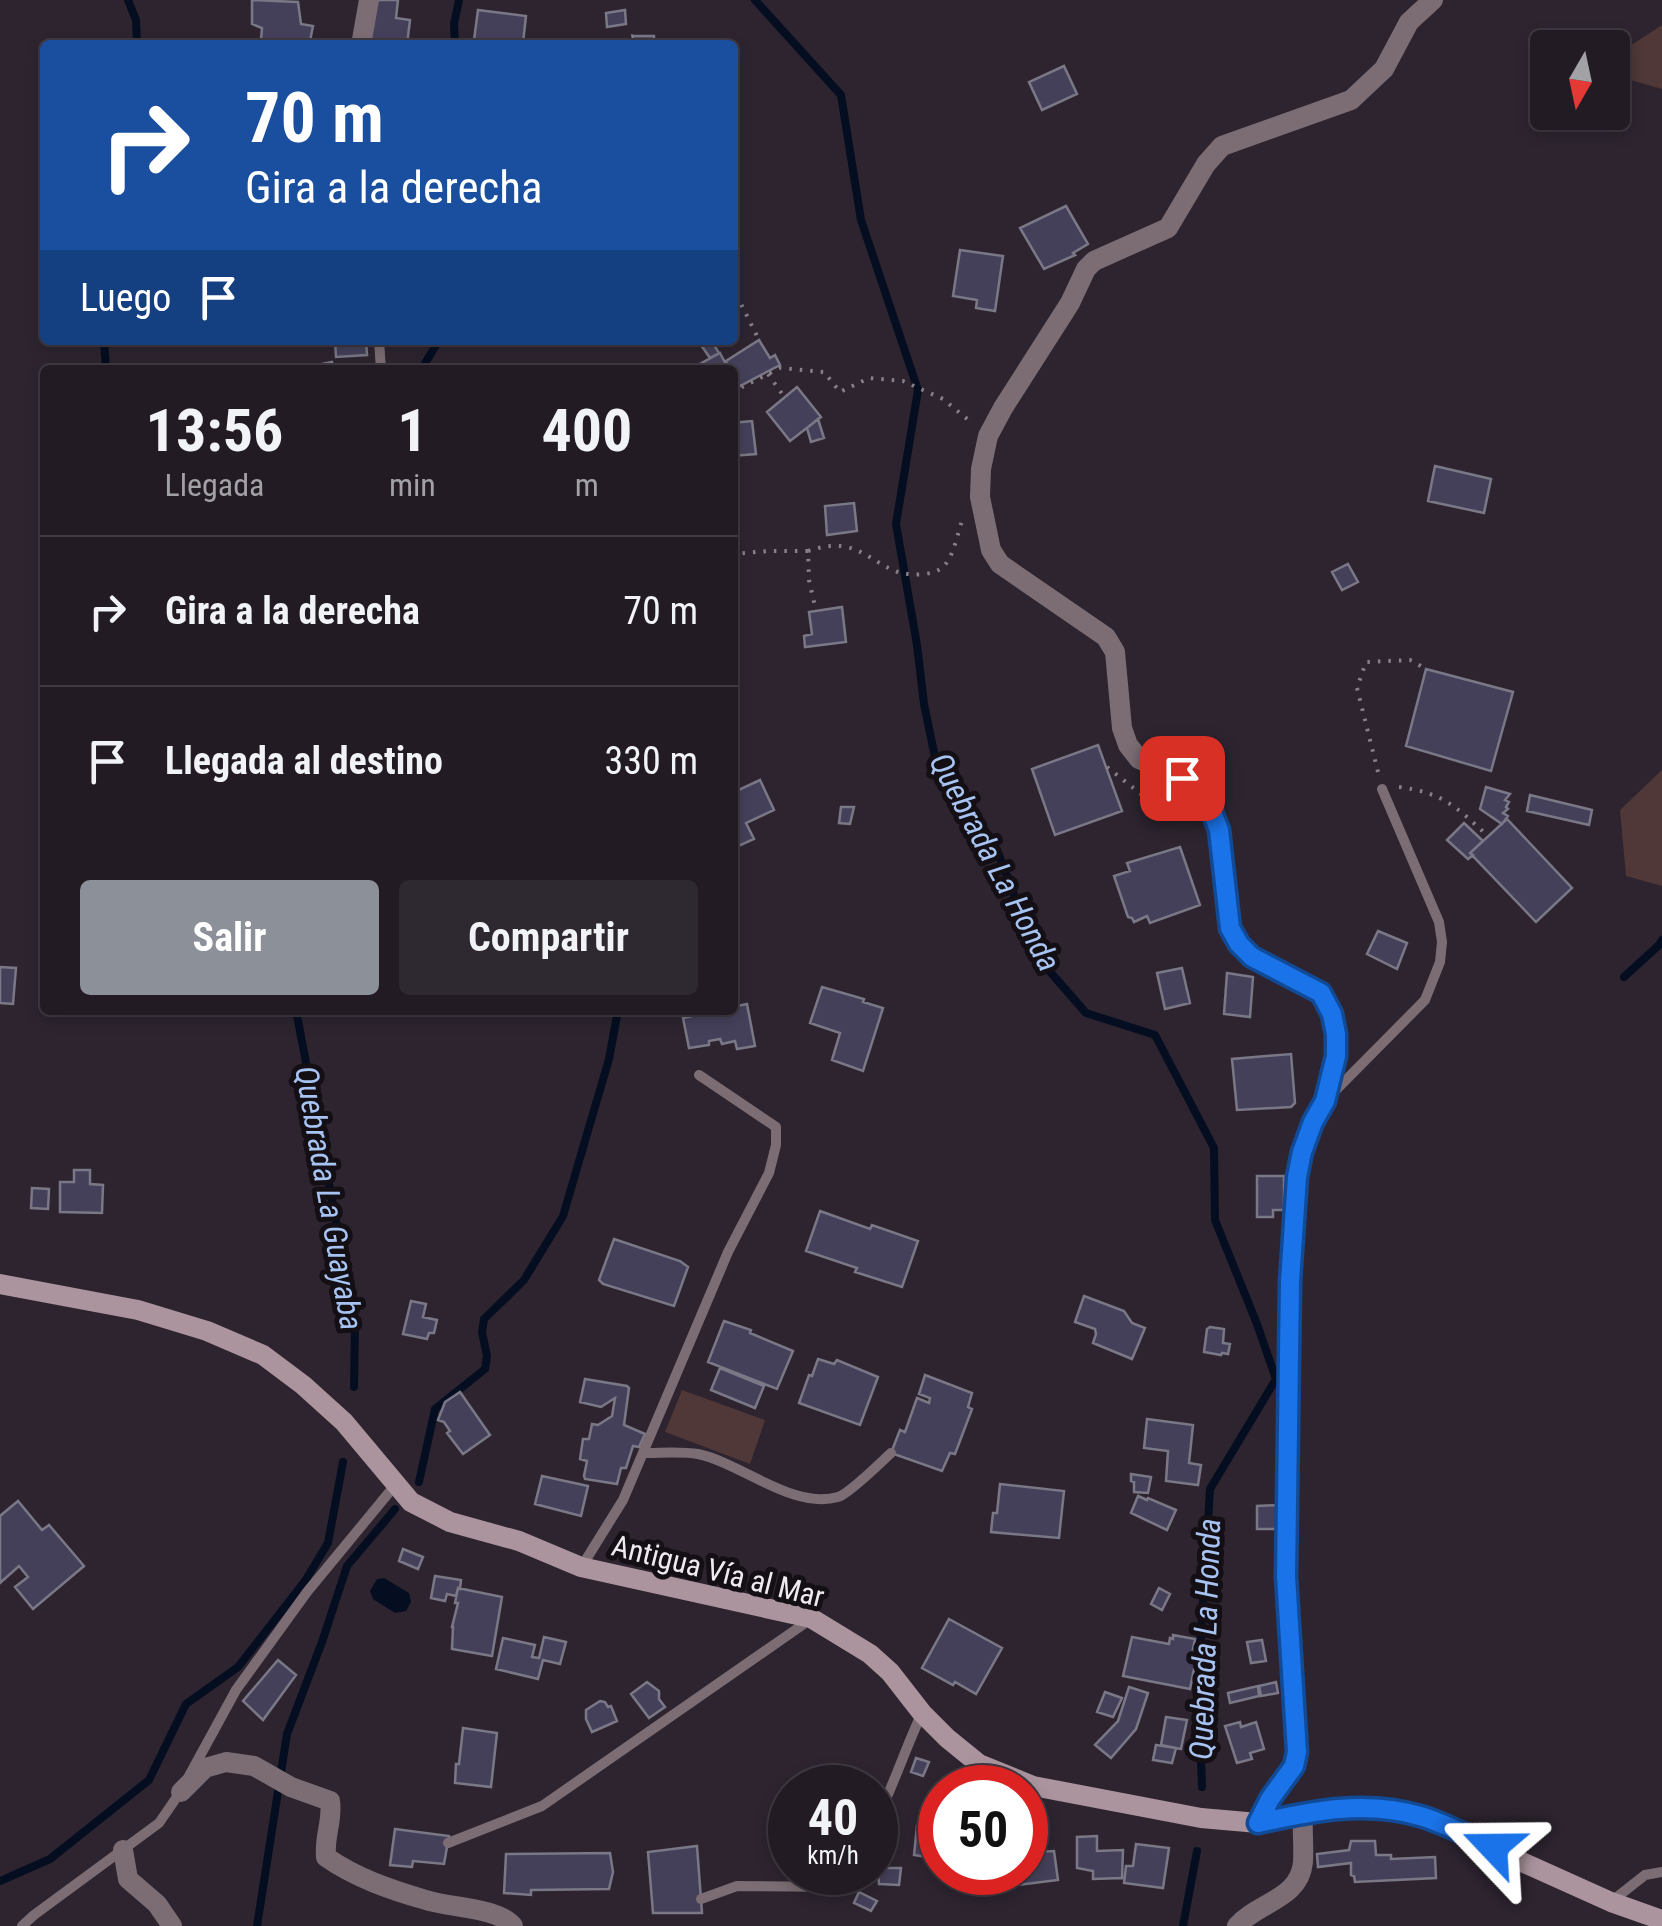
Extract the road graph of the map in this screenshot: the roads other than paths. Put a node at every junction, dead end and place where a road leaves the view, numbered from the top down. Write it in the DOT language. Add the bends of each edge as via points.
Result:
graph roads {
  1 [pos="369,0"];
  2 [pos="1432,0"];
  3 [pos="362,40"];
  4 [pos="1382,789"];
  5 [pos="699,1075"];
  6 [pos="1325,1101"];
  7 [pos="0,1284"];
  8 [pos="892,1452"];
  9 [pos="644,1453"];
  10 [pos="396,1484"];
  11 [pos="581,1567"];
  12 [pos="811,1618"];
  13 [pos="922,1712"];
  14 [pos="898,1768"];
  15 [pos="181,1792"];
  16 [pos="1303,1813"];
  17 [pos="1258,1823"];
  18 [pos="448,1843"];
  19 [pos="123,1850"];
  20 [pos="1662,1872"];
  21 [pos="768,1886"];
  22 [pos="701,1899"];
  23 [pos="1611,1902"];
  24 [pos="1662,1920"];
  25 [pos="22,1926"];
  26 [pos="172,1926"];
  27 [pos="514,1926"];
  28 [pos="1236,1926"];
  1 -- 3 [label="street"];
  2 -- 6 [label="street" via="1409,22 1384,69 1350,100 1222,146 1168,228 1086,269 988,436 979,486 990,550 1000,564 1106,637 1115,652 1128,745 1139,759 1182,778 1212,812 1230,928 1239,944 1326,1000 1336,1056"];
  4 -- 6 [label="lane" via="1440,922 1440,962 1425,1000"];
  5 -- 9 [label="lane" via="776,1127 776,1145"];
  6 -- 17 [label="street" via="1297,1177 1290,1282 1286,1576 1297,1752"];
  7 -- 10 [label="main road, Antigua Vía al Mar" via="138,1310 263,1355 344,1422"];
  8 -- 9 [label="lane" via="840,1497 810,1498 697,1454"];
  9 -- 11 [label="lane"];
  10 -- 11 [label="main road, Antigua Vía al Mar" via="411,1502 450,1522"];
  10 -- 15 [label="lane" via="236,1690"];
  11 -- 12 [label="main road, Antigua Vía al Mar"];
  12 -- 13 [label="main road, Antigua Vía al Mar" via="870,1654"];
  12 -- 18 [label="lane" via="542,1806"];
  13 -- 14 [label="lane"];
  13 -- 17 [label="main road, Antigua Vía al Mar" via="980,1764 1033,1786"];
  15 -- 19 [label="lane" via="160,1823"];
  15 -- 27 [label="street" via="206,1768 226,1762 254,1766 330,1801 326,1857 341,1868 430,1902 500,1916"];
  16 -- 17 [label="main road, Antigua Vía al Mar"];
  16 -- 23 [label="main road, Antigua Vía al Mar" via="1338,1807 1422,1817"];
  16 -- 28 [label="street" via="1299,1879"];
  19 -- 25 [label="lane"];
  19 -- 26 [label="street" via="128,1879"];
  20 -- 23 [label="lane" via="1645,1875"];
  21 -- 22 [label="lane" via="737,1886"];
  23 -- 24 [label="main road, Antigua Vía al Mar"];
}
